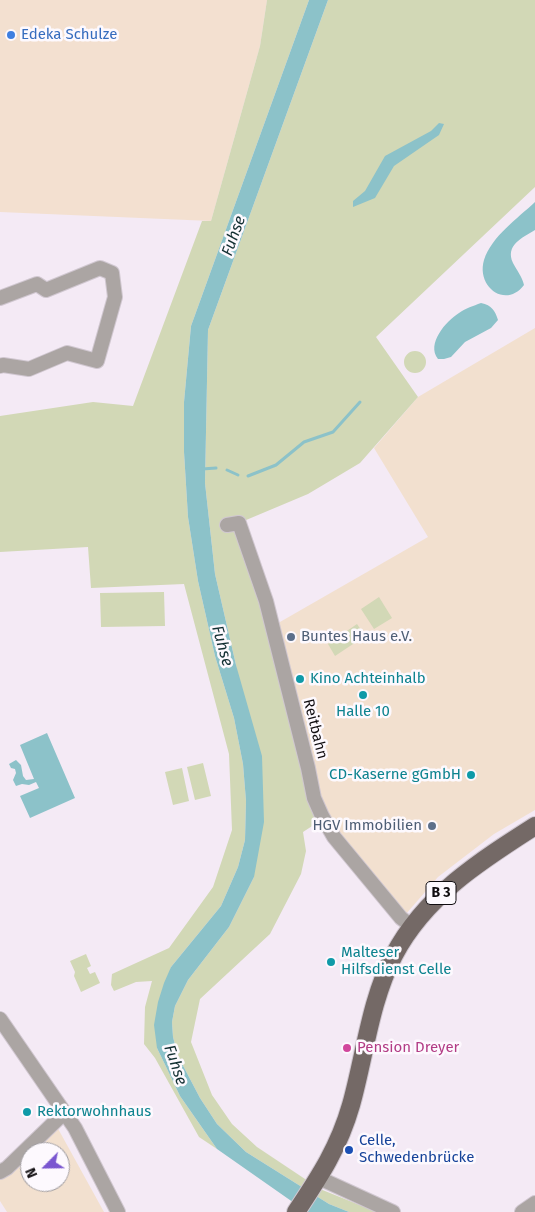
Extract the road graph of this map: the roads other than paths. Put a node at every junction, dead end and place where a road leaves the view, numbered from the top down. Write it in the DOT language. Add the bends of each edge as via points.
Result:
graph roads {
  1 [pos="0,298"];
  2 [pos="0,366"];
  3 [pos="227,525"];
  4 [pos="535,826"];
  5 [pos="412,927"];
  6 [pos="0,1019"];
  7 [pos="65,1112"];
  8 [pos="0,1172"];
  9 [pos="317,1181"];
  10 [pos="535,1203"];
  11 [pos="118,1212"];
  12 [pos="296,1212"];
  13 [pos="393,1212"];
  14 [pos="522,1212"];
  1 -- 2 [label="street" via="38,284 46,290 100,268 112,272 115,297 96,361 67,354 29,369"];
  3 -- 5 [label="street, Reitbahn" via="239,523 266,601 314,798 322,816 346,852"];
  4 -- 5 [label="main road, B 3" via="475,865 450,886"];
  5 -- 9 [label="main road, B 3" via="394,955 384,980 351,1105 335,1149"];
  6 -- 7 [label="street"];
  7 -- 8 [label="street"];
  7 -- 11 [label="street"];
  9 -- 12 [label="main road"];
  9 -- 13 [label="street"];
  10 -- 14 [label="street"];
}
